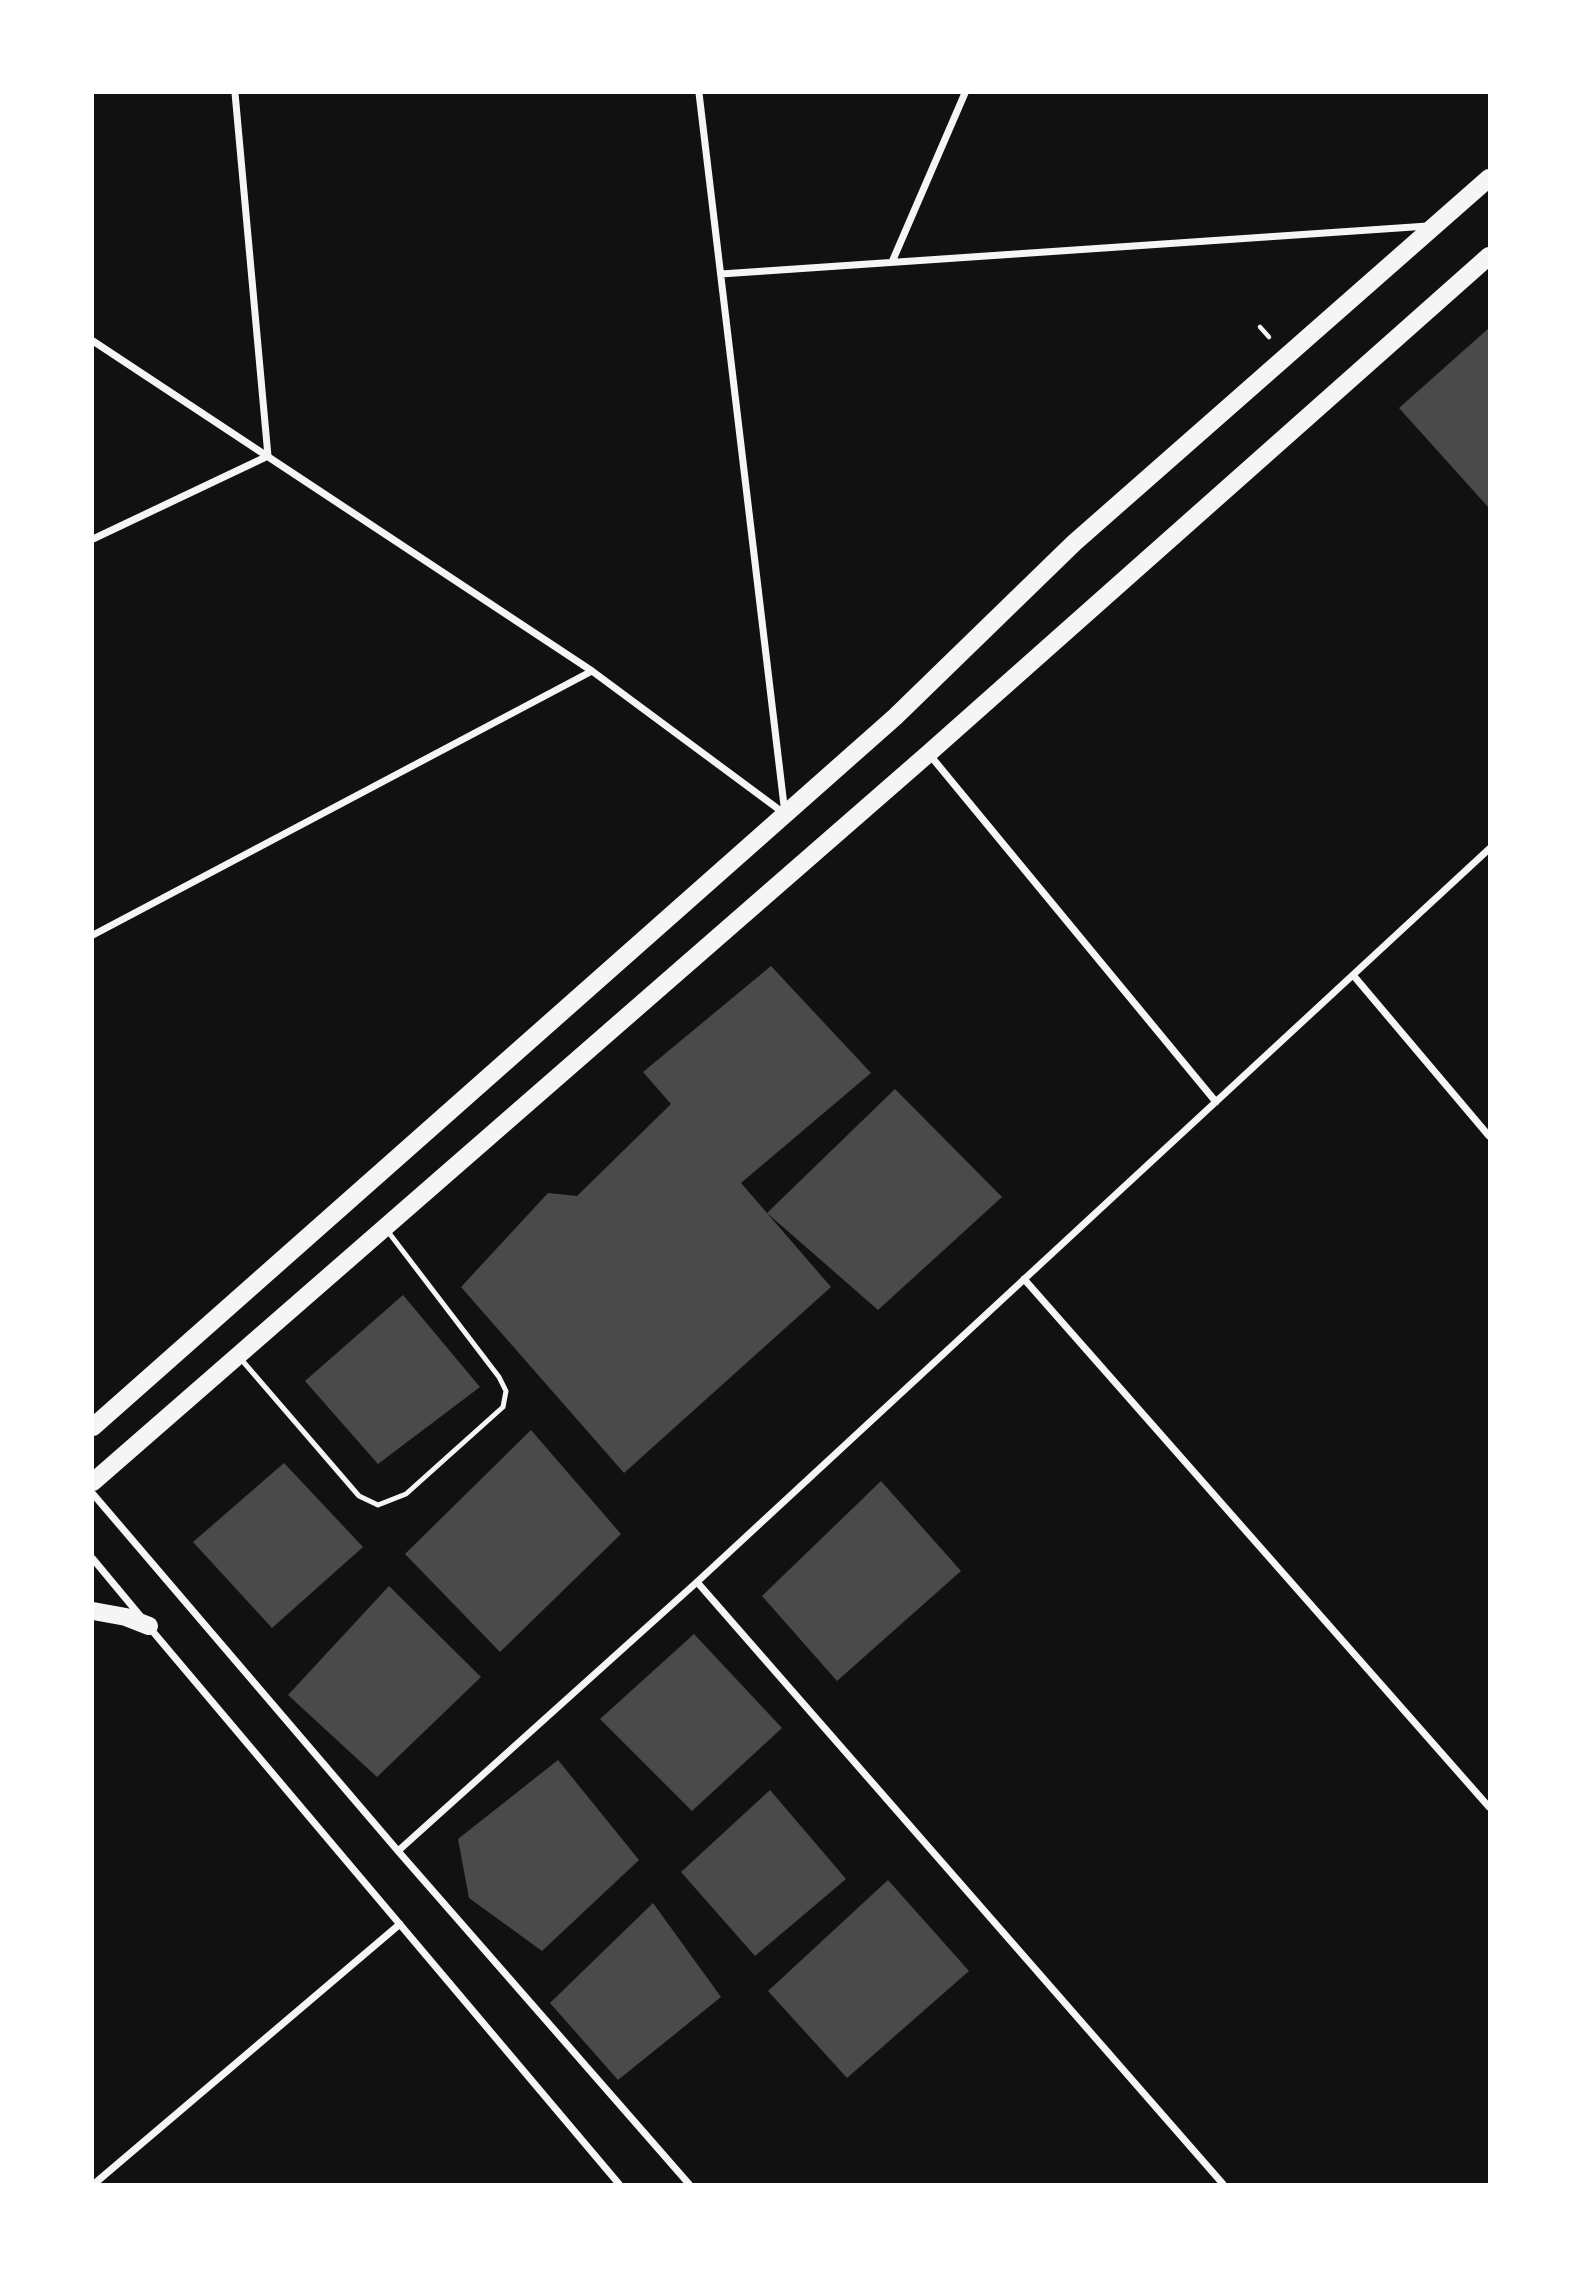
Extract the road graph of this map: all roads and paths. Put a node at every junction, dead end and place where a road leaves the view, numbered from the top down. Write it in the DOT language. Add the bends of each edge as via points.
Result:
graph roads {
  1 [pos="235,93"];
  2 [pos="699,93"];
  3 [pos="965,93"];
  4 [pos="1489,178"];
  5 [pos="1436,226"];
  6 [pos="1489,256"];
  7 [pos="892,262"];
  8 [pos="720,274"];
  9 [pos="93,341"];
  10 [pos="268,456"];
  11 [pos="93,539"];
  12 [pos="592,671"];
  13 [pos="929,754"];
  14 [pos="785,814"];
  15 [pos="1489,849"];
  16 [pos="93,935"];
  17 [pos="1353,975"];
  18 [pos="1216,1102"];
  19 [pos="1489,1136"];
  20 [pos="384,1228"];
  21 [pos="1024,1279"];
  22 [pos="238,1356"];
  23 [pos="93,1427"];
  24 [pos="93,1482"];
  25 [pos="93,1494"];
  26 [pos="93,1559"];
  27 [pos="697,1582"];
  28 [pos="93,1611"];
  29 [pos="149,1626"];
  30 [pos="1489,1807"];
  31 [pos="398,1851"];
  32 [pos="400,1924"];
  33 [pos="94,2184"];
  34 [pos="619,2184"];
  35 [pos="689,2184"];
  36 [pos="1223,2184"];
  1 -- 10 [label="street"];
  2 -- 8 [label="street"];
  3 -- 7 [label="street"];
  4 -- 5 [label="main road"];
  5 -- 7 [label="street"];
  5 -- 14 [label="main road" via="1074,543 894,717"];
  6 -- 13 [label="main road"];
  7 -- 8 [label="street"];
  8 -- 14 [label="street"];
  9 -- 10 [label="street"];
  10 -- 11 [label="street"];
  10 -- 12 [label="street"];
  12 -- 14 [label="street"];
  12 -- 16 [label="street"];
  13 -- 18 [label="street"];
  13 -- 20 [label="main road"];
  14 -- 23 [label="main road"];
  15 -- 17 [label="street"];
  17 -- 18 [label="street"];
  17 -- 19 [label="street"];
  18 -- 21 [label="street"];
  20 -- 22 [label="main road"];
  20 -- 22 [label="lane" via="506,1391 503,1407 406,1494 378,1505 359,1496"];
  21 -- 27 [label="street"];
  21 -- 30 [label="street"];
  22 -- 24 [label="main road"];
  25 -- 31 [label="street"];
  26 -- 29 [label="street"];
  27 -- 31 [label="street"];
  27 -- 36 [label="street"];
  28 -- 29 [label="main road"];
  29 -- 32 [label="street"];
  31 -- 35 [label="street"];
  32 -- 33 [label="street"];
  32 -- 34 [label="street"];
}
